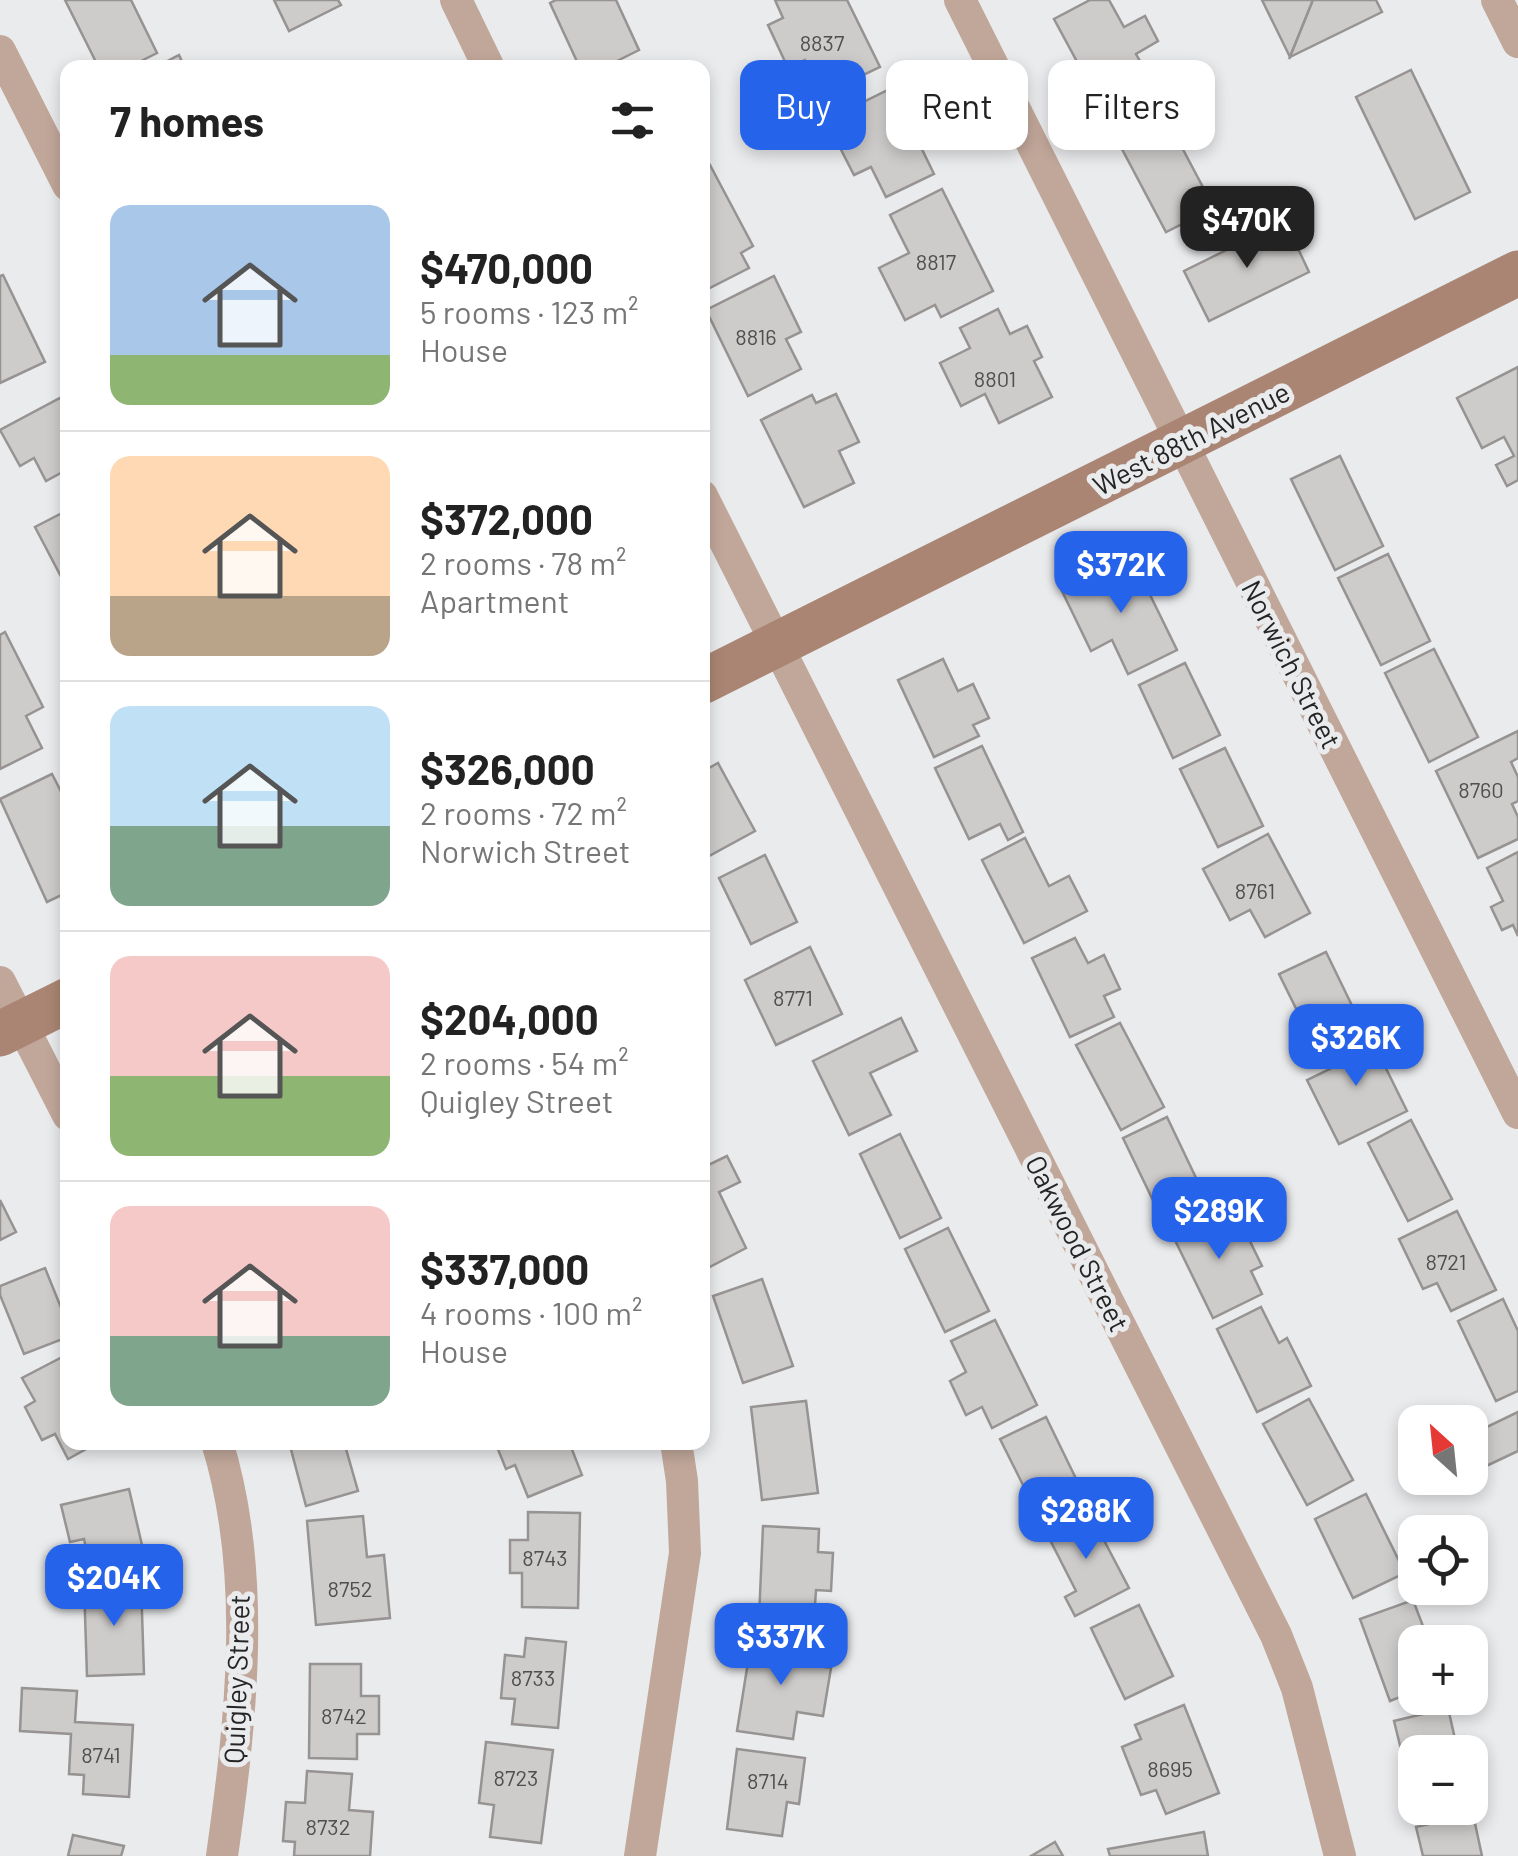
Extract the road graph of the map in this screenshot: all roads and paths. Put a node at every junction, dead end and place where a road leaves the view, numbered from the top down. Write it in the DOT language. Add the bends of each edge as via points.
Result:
graph roads {
  1 [pos="456,0"];
  2 [pos="960,0"];
  3 [pos="1497,0"];
  4 [pos="1518,42"];
  5 [pos="0,51"];
  6 [pos="485,60"];
  7 [pos="60,168"];
  8 [pos="1518,273"];
  9 [pos="1181,443"];
  10 [pos="710,512"];
  11 [pos="777,645"];
  12 [pos="710,678"];
  13 [pos="0,982"];
  14 [pos="60,1004"];
  15 [pos="10,1029"];
  16 [pos="60,1103"];
  17 [pos="1518,1113"];
  18 [pos="219,1450"];
  19 [pos="677,1450"];
  20 [pos="222,1856"];
  21 [pos="640,1856"];
  22 [pos="1340,1856"];
  1 -- 6 [label="street"];
  2 -- 9 [label="street, Norwich Street"];
  3 -- 4 [label="street"];
  5 -- 7 [label="street"];
  8 -- 9 [label="street, West 88th Avenue"];
  9 -- 11 [label="street, West 88th Avenue"];
  9 -- 17 [label="street, Norwich Street"];
  10 -- 11 [label="street, Oakwood Street"];
  11 -- 12 [label="street, West 88th Avenue"];
  11 -- 22 [label="street, Oakwood Street" via="1276,1635 1297,1688"];
  13 -- 15 [label="street"];
  14 -- 15 [label="street"];
  15 -- 16 [label="street"];
  18 -- 20 [label="street, Quigley Street" via="243,1618"];
  19 -- 21 [label="street" via="685,1554"];
}
